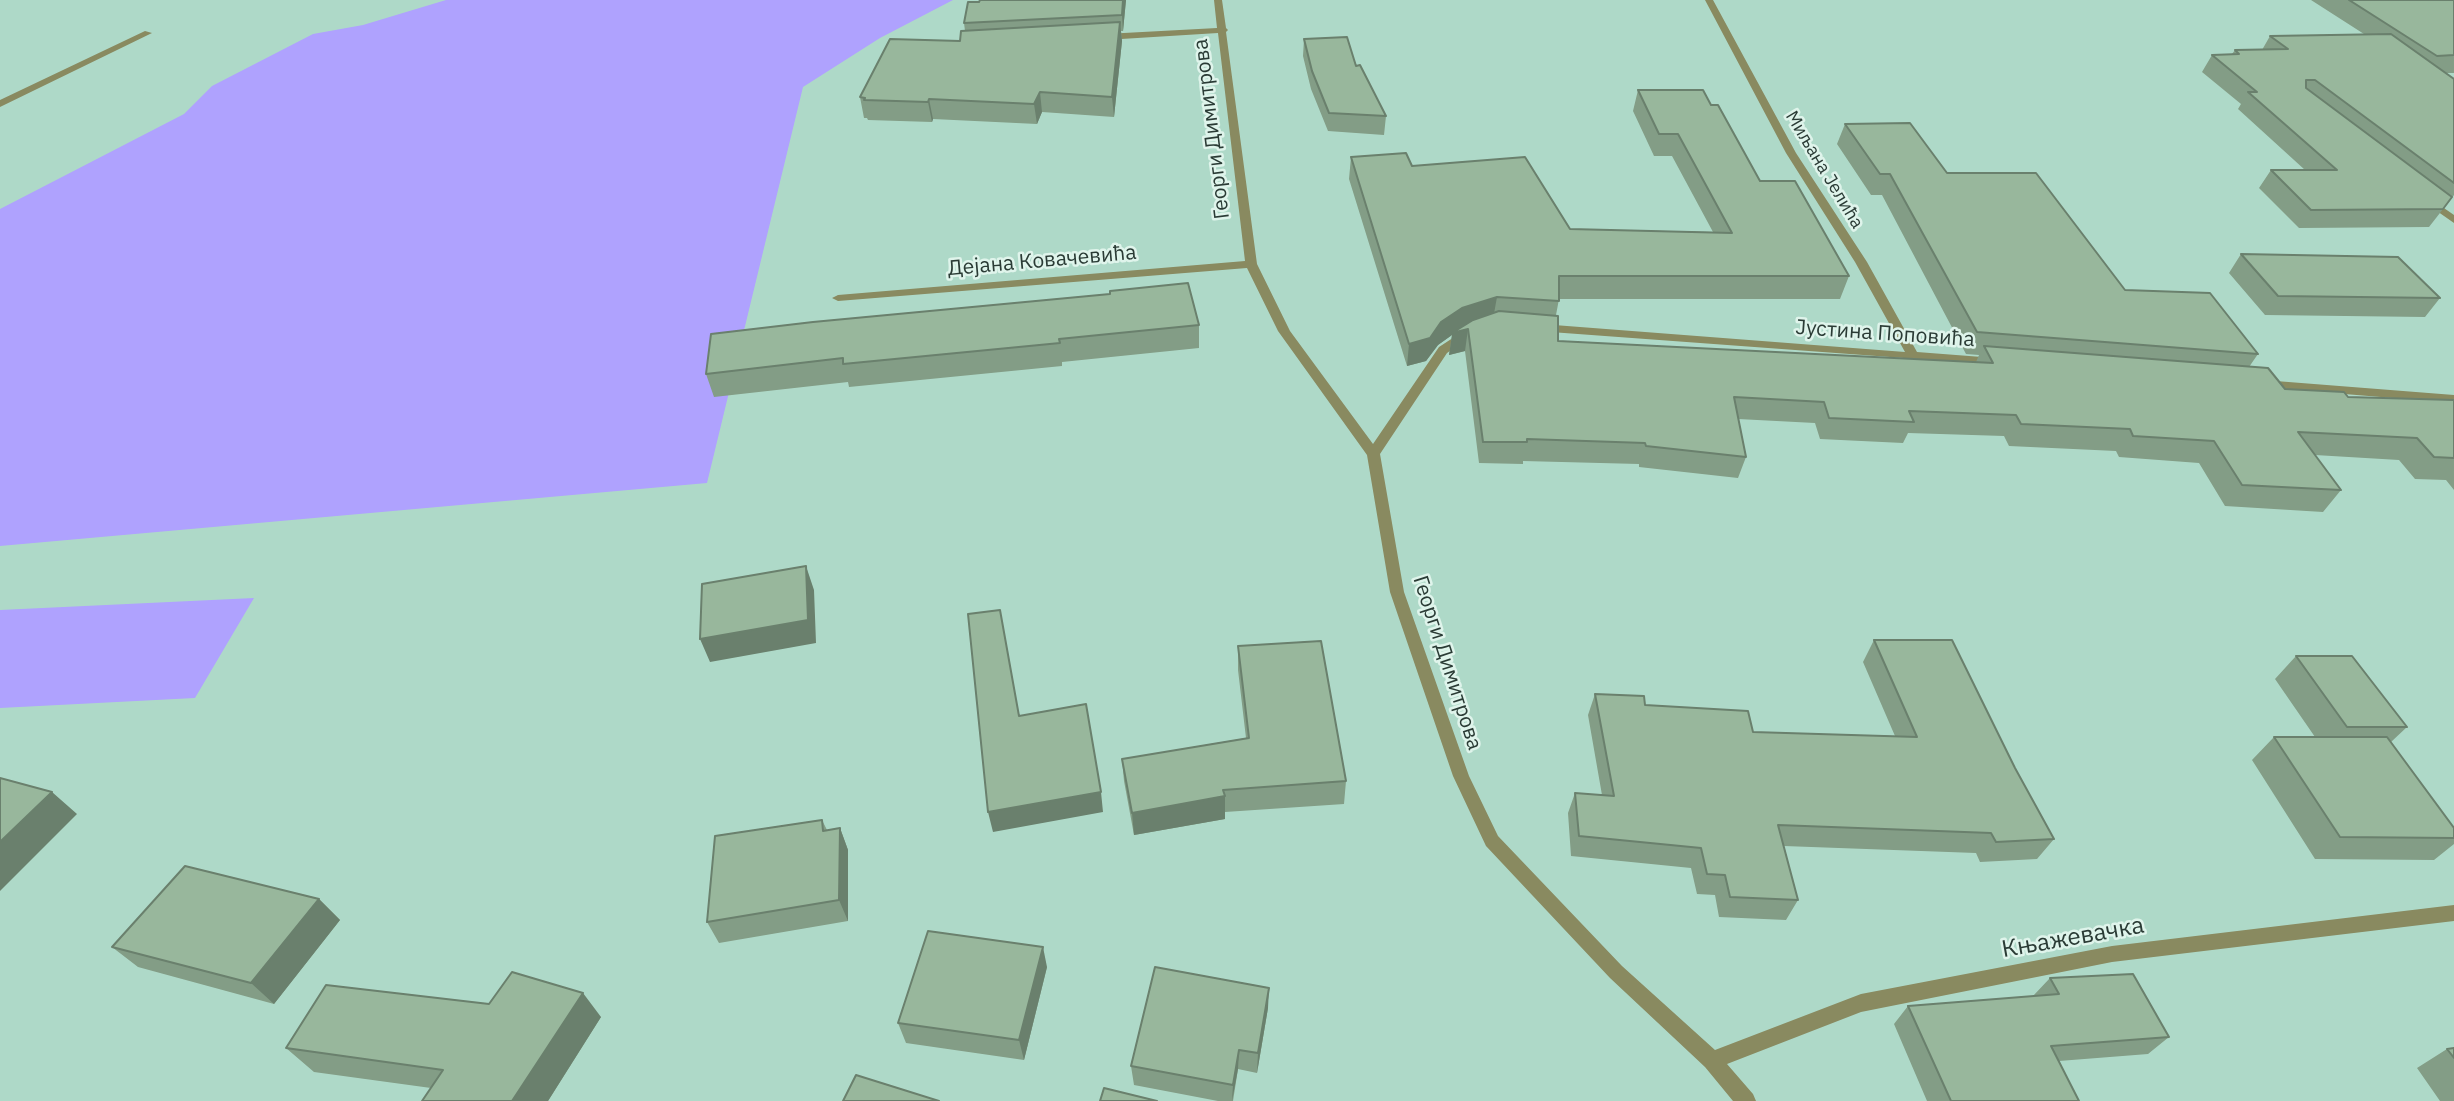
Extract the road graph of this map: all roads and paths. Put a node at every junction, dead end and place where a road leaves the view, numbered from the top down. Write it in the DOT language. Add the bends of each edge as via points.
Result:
graph roads {
  1 [pos="1218,0"];
  2 [pos="1709,0"];
  3 [pos="1224,30"];
  4 [pos="148,33"];
  5 [pos="1100,37"];
  6 [pos="0,104"];
  7 [pos="2421,194"];
  8 [pos="2454,220"];
  9 [pos="1251,264"];
  10 [pos="838,298"];
  11 [pos="1530,328"];
  12 [pos="1474,333"];
  13 [pos="1913,356"];
  14 [pos="2010,363"];
  15 [pos="2246,383"];
  16 [pos="2454,400"];
  17 [pos="1373,454"];
  18 [pos="2454,914"];
  19 [pos="1712,1060"];
  20 [pos="1746,1101"];
  1 -- 3 [label="street, Георги Димитрова"];
  2 -- 13 [label="street, Миљана Јелића" via="1791,153 1861,262"];
  3 -- 5 [label="street"];
  3 -- 9 [label="street, Георги Димитрова"];
  4 -- 6 [label="street"];
  7 -- 8 [label="street"];
  9 -- 10 [label="street, Дејана Ковачевића"];
  9 -- 17 [label="street, Георги Димитрова" via="1284,331"];
  11 -- 13 [label="street, Јустина Поповића"];
  12 -- 17 [label="street" via="1443,350"];
  13 -- 14 [label="street, Јустина Поповића"];
  15 -- 16 [label="street"];
  17 -- 19 [label="street, Георги Димитрова" via="1397,592 1461,776 1492,841 1616,972"];
  18 -- 19 [label="street, Књажевачка" via="2112,954 1874,1000"];
  19 -- 20 [label="street, Георги Димитрова"];
}
